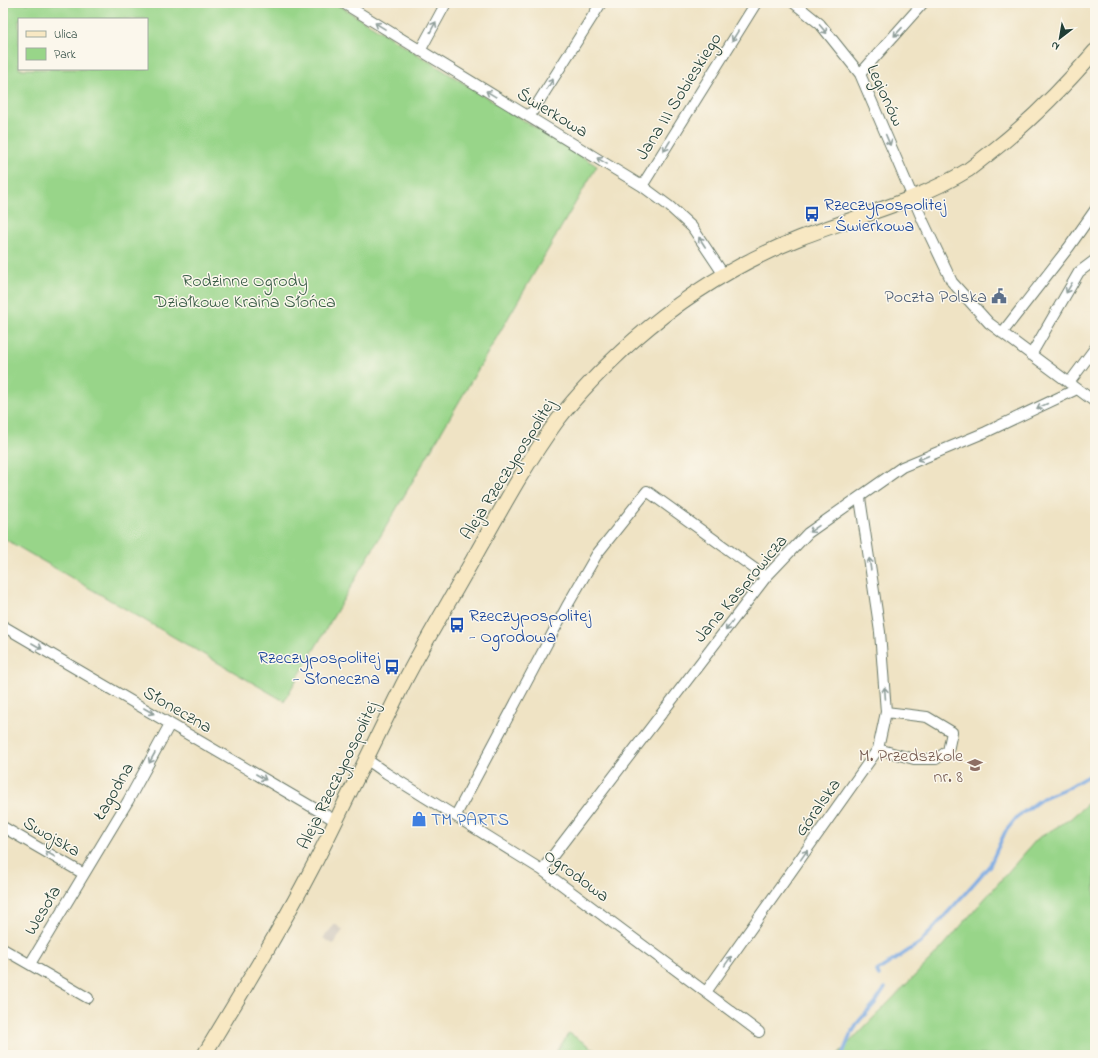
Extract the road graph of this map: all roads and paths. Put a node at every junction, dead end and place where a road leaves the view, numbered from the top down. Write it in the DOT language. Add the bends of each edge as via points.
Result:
graph roads {
  1 [pos="343,3"];
  2 [pos="446,3"];
  3 [pos="601,3"];
  4 [pos="756,3"];
  5 [pos="794,3"];
  6 [pos="923,3"];
  7 [pos="420,51"];
  8 [pos="1095,51"];
  9 [pos="860,74"];
  10 [pos="529,117"];
  11 [pos="642,186"];
  12 [pos="913,197"];
  13 [pos="1095,210"];
  14 [pos="1095,260"];
  15 [pos="724,274"];
  16 [pos="1002,333"];
  17 [pos="1095,348"];
  18 [pos="1031,355"];
  19 [pos="1073,386"];
  20 [pos="1094,399"];
  21 [pos="860,498"];
  22 [pos="766,577"];
  23 [pos="3,626"];
  24 [pos="886,712"];
  25 [pos="170,724"];
  26 [pos="878,749"];
  27 [pos="366,759"];
  28 [pos="456,815"];
  29 [pos="336,821"];
  30 [pos="3,828"];
  31 [pos="542,870"];
  32 [pos="84,874"];
  33 [pos="3,948"];
  34 [pos="30,964"];
  35 [pos="706,992"];
  36 [pos="88,998"];
  37 [pos="758,1032"];
  38 [pos="204,1055"];
  7 -- 1 [label="street, Świerkowa, one-way"];
  7 -- 2 [label="street, one-way"];
  10 -- 3 [label="street, one-way"];
  4 -- 11 [label="street, Jana III Sobieskiego, one-way"];
  5 -- 9 [label="street, Legionów, one-way" via="820,24"];
  6 -- 9 [label="street, one-way"];
  10 -- 7 [label="street, Świerkowa, one-way"];
  8 -- 12 [label="street, Aleja Rzeczypospolitej" via="1054,97 1010,138 969,169"];
  9 -- 12 [label="street, Legionów, one-way"];
  11 -- 10 [label="street, Świerkowa, one-way"];
  15 -- 11 [label="street, Świerkowa, one-way" via="692,227"];
  12 -- 15 [label="street, Aleja Rzeczypospolitej" via="798,238"];
  12 -- 16 [label="street, Legionów" via="952,282 989,324"];
  13 -- 16 [label="street"];
  14 -- 18 [label="street, one-way" via="1079,272"];
  15 -- 27 [label="street, Aleja Rzeczypospolitej" via="636,338 602,369 557,422 499,514 403,684"];
  16 -- 18 [label="street, Legionów"];
  17 -- 19 [label="street"];
  18 -- 19 [label="street, Legionów"];
  19 -- 20 [label="street, Legionów"];
  19 -- 21 [label="street, Jana Kasprowicza, one-way" via="986,432 902,467"];
  21 -- 22 [label="street, Jana Kasprowicza, one-way" via="808,533"];
  24 -- 21 [label="street, Góralska, one-way" via="880,632"];
  22 -- 28 [label="street" via="647,491 598,554 567,606"];
  22 -- 31 [label="street, Jana Kasprowicza, one-way"];
  23 -- 25 [label="street, Słoneczna, one-way"];
  24 -- 26 [label="street, Góralska"];
  24 -- 26 [label="street" via="927,717 952,732 948,751 936,759 914,759"];
  25 -- 29 [label="street, Słoneczna, one-way"];
  25 -- 32 [label="street, Łagodna, one-way"];
  35 -- 26 [label="street, Góralska, one-way"];
  27 -- 28 [label="street, Ogrodowa"];
  27 -- 29 [label="street, Aleja Rzeczypospolitej"];
  28 -- 31 [label="street, Ogrodowa"];
  29 -- 38 [label="street, Aleja Rzeczypospolitej" via="302,890"];
  32 -- 30 [label="street, Swojska, one-way"];
  31 -- 35 [label="street, Ogrodowa"];
  32 -- 34 [label="street, Wesoła"];
  33 -- 34 [label="street"];
  34 -- 36 [label="street"];
  35 -- 37 [label="street, Ogrodowa"];
}
